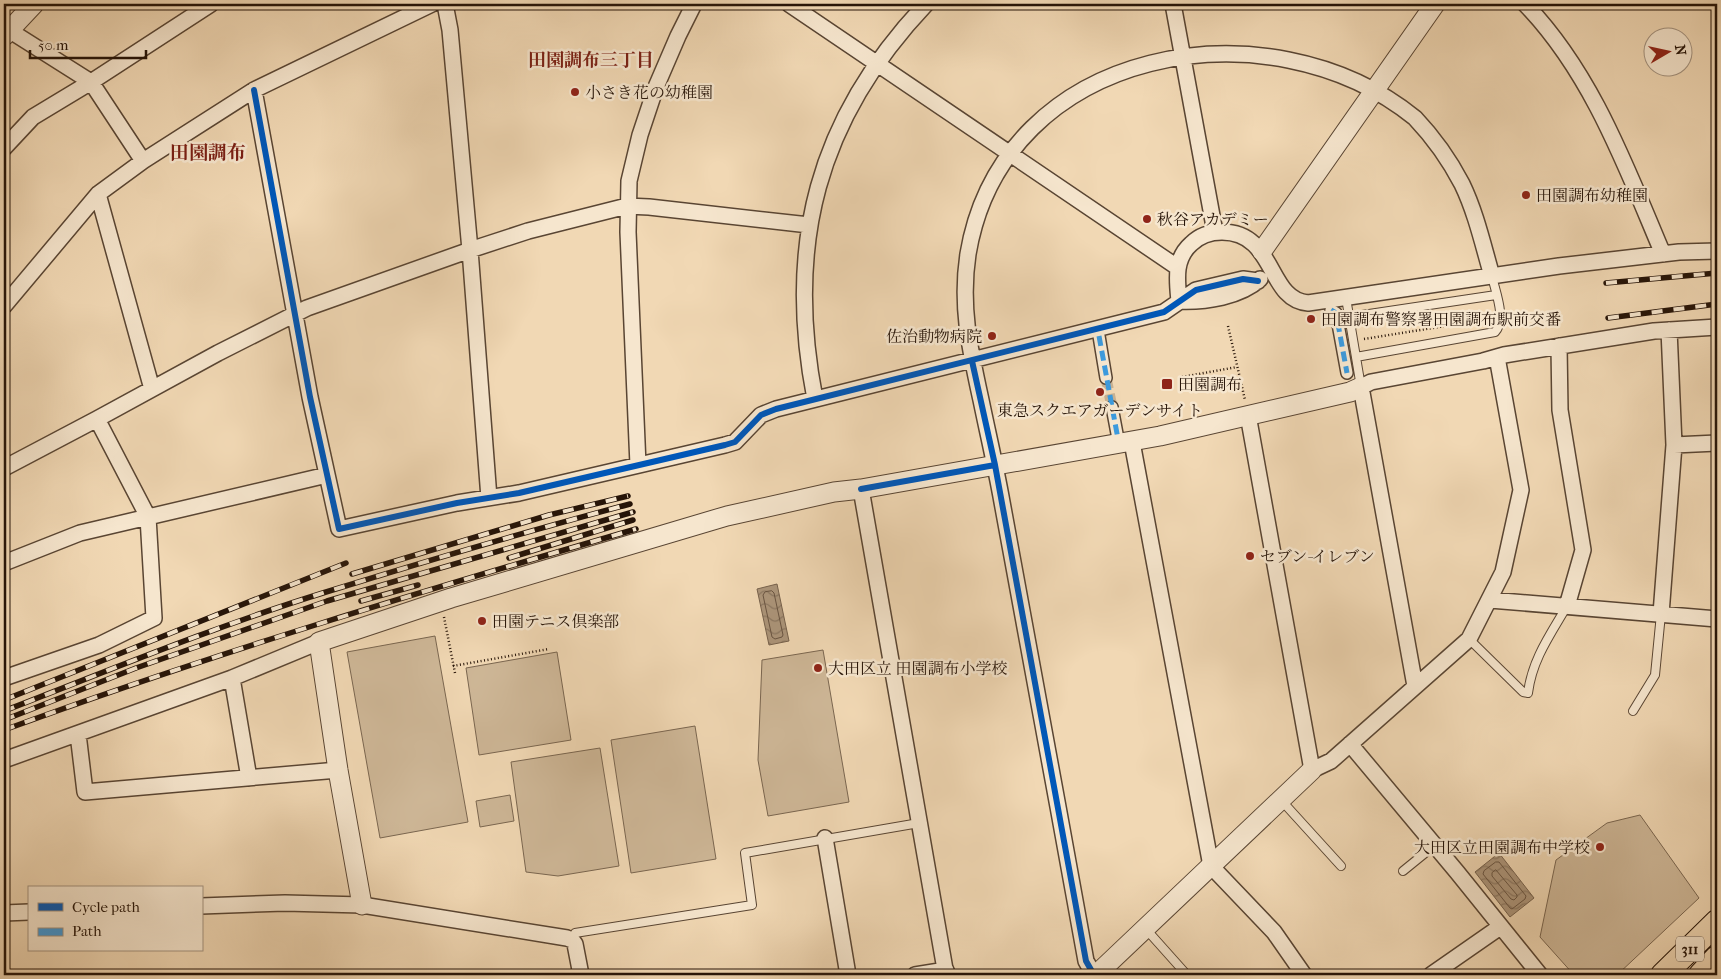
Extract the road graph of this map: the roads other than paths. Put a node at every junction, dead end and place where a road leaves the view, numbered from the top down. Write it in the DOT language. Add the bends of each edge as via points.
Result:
graph roads {
  1 [pos="34,4"];
  2 [pos="211,4"];
  3 [pos="432,4"];
  4 [pos="445,4"];
  5 [pos="694,4"];
  6 [pos="789,4"];
  7 [pos="926,4"];
  8 [pos="1174,4"];
  9 [pos="1435,4"];
  10 [pos="1525,4"];
  11 [pos="5,31"];
  12 [pos="1196,39"];
  13 [pos="1161,46"];
  14 [pos="1334,59"];
  15 [pos="1120,60"];
  16 [pos="877,63"];
  17 [pos="91,82"];
  18 [pos="1378,85"];
  19 [pos="254,90"];
  20 [pos="4,148"];
  21 [pos="1009,152"];
  22 [pos="143,161"];
  23 [pos="98,194"];
  24 [pos="628,206"];
  25 [pos="809,225"];
  26 [pos="1215,232"];
  27 [pos="470,250"];
  28 [pos="1717,250"];
  29 [pos="1262,251"];
  30 [pos="1663,254"];
  31 [pos="1177,267"];
  32 [pos="1271,269"];
  33 [pos="1492,276"];
  34 [pos="1496,295"];
  35 [pos="1346,298"];
  36 [pos="1179,301"];
  37 [pos="4,306"];
  38 [pos="1331,310"];
  39 [pos="295,313"];
  40 [pos="1349,317"];
  41 [pos="1717,327"];
  42 [pos="1669,330"];
  43 [pos="1098,336"];
  44 [pos="1559,346"];
  45 [pos="1356,357"];
  46 [pos="1497,357"];
  47 [pos="972,361"];
  48 [pos="1347,373"];
  49 [pos="1106,378"];
  50 [pos="1361,387"];
  51 [pos="152,389"];
  52 [pos="816,399"];
  53 [pos="1112,407"];
  54 [pos="1247,408"];
  55 [pos="97,419"];
  56 [pos="1125,440"];
  57 [pos="1717,443"];
  58 [pos="1674,445"];
  59 [pos="638,465"];
  60 [pos="995,465"];
  61 [pos="4,468"];
  62 [pos="327,475"];
  63 [pos="860,490"];
  64 [pos="489,498"];
  65 [pos="148,517"];
  66 [pos="4,563"];
  67 [pos="1490,600"];
  68 [pos="1567,606"];
  69 [pos="1661,614"];
  70 [pos="1717,619"];
  71 [pos="1469,639"];
  72 [pos="319,642"];
  73 [pos="4,678"];
  74 [pos="232,678"];
  75 [pos="1415,686"];
  76 [pos="1634,711"];
  77 [pos="78,734"];
  78 [pos="1350,744"];
  79 [pos="4,760"];
  80 [pos="338,770"];
  81 [pos="1312,770"];
  82 [pos="250,778"];
  83 [pos="1280,800"];
  84 [pos="919,823"];
  85 [pos="825,838"];
  86 [pos="1435,845"];
  87 [pos="1211,866"];
  88 [pos="1341,866"];
  89 [pos="1403,871"];
  90 [pos="362,905"];
  91 [pos="202,906"];
  92 [pos="28,912"];
  93 [pos="4,914"];
  94 [pos="1717,922"];
  95 [pos="1500,927"];
  96 [pos="1145,928"];
  97 [pos="572,940"];
  98 [pos="1717,958"];
  99 [pos="946,973"];
  100 [pos="581,975"];
  101 [pos="848,975"];
  102 [pos="915,975"];
  103 [pos="1095,975"];
  104 [pos="1187,975"];
  105 [pos="1304,975"];
  106 [pos="1431,975"];
  107 [pos="1540,975"];
  108 [pos="1663,975"];
  109 [pos="1700,975"];
  1 -- 11 [label="street"];
  2 -- 17 [label="street"];
  3 -- 19 [label="street"];
  4 -- 27 [label="street"];
  5 -- 24 [label="street" via="666,63 640,135 629,181"];
  6 -- 16 [label="street"];
  7 -- 16 [label="street"];
  8 -- 13 [label="street"];
  9 -- 18 [label="street"];
  10 -- 30 [label="street" via="1563,51 1593,98"];
  11 -- 17 [label="street"];
  12 -- 13 [label="street"];
  13 -- 26 [label="street"];
  14 -- 18 [label="street"];
  15 -- 21 [label="street" via="1087,77 1056,100"];
  16 -- 21 [label="street"];
  16 -- 25 [label="street" via="842,124 821,177"];
  17 -- 20 [label="street" via="33,117"];
  17 -- 22 [label="street"];
  18 -- 29 [label="street"];
  18 -- 33 [label="street" via="1414,116 1462,184"];
  19 -- 22 [label="street"];
  19 -- 39 [label="street"];
  21 -- 31 [label="street"];
  21 -- 47 [label="street" via="984,198 969,253 965,312"];
  22 -- 23 [label="street"];
  23 -- 37 [label="street"];
  23 -- 51 [label="street"];
  24 -- 25 [label="street"];
  24 -- 27 [label="street" via="528,231"];
  24 -- 59 [label="street"];
  25 -- 52 [label="street" via="804,268 805,336"];
  26 -- 29 [label="street" via="1243,236"];
  26 -- 31 [label="street" via="1193,242"];
  27 -- 39 [label="street"];
  27 -- 64 [label="street"];
  28 -- 30 [label="street"];
  29 -- 32 [label="street"];
  30 -- 33 [label="street"];
  31 -- 36 [label="street"];
  32 -- 35 [label="street" via="1294,300 1301,303"];
  32 -- 36 [label="street" via="1258,281 1243,279 1196,290"];
  33 -- 34 [label="lane"];
  33 -- 35 [label="street"];
  34 -- 40 [label="lane"];
  34 -- 45 [label="lane" via="1500,317 1497,329 1491,333"];
  35 -- 40 [label="lane"];
  36 -- 47 [label="street" via="1164,312"];
  38 -- 48 [label="street" via="1336,313"];
  39 -- 51 [label="street"];
  39 -- 62 [label="street"];
  40 -- 45 [label="lane"];
  41 -- 42 [label="street"];
  42 -- 44 [label="street"];
  42 -- 58 [label="street"];
  43 -- 49 [label="street"];
  44 -- 46 [label="street"];
  44 -- 68 [label="street" via="1560,410 1583,550"];
  45 -- 50 [label="lane"];
  46 -- 50 [label="street" via="1371,382"];
  46 -- 67 [label="street" via="1521,490 1504,572"];
  47 -- 52 [label="street"];
  47 -- 60 [label="street"];
  50 -- 54 [label="street" via="1350,392"];
  50 -- 75 [label="street"];
  51 -- 55 [label="street"];
  52 -- 59 [label="street" via="760,415 735,442"];
  53 -- 56 [label="street"];
  54 -- 56 [label="street"];
  54 -- 81 [label="street"];
  55 -- 61 [label="street"];
  55 -- 65 [label="street"];
  56 -- 60 [label="street"];
  56 -- 87 [label="street"];
  57 -- 58 [label="street"];
  58 -- 69 [label="street"];
  59 -- 64 [label="street"];
  60 -- 63 [label="street"];
  60 -- 103 [label="street" via="1086,961"];
  62 -- 64 [label="street" via="339,529"];
  62 -- 65 [label="street"];
  63 -- 72 [label="street" via="834,492 727,516 441,601"];
  63 -- 84 [label="street"];
  65 -- 66 [label="street" via="80,532"];
  65 -- 73 [label="street" via="154,618 99,645"];
  67 -- 68 [label="street"];
  67 -- 71 [label="street"];
  68 -- 69 [label="street"];
  68 -- 71 [label="lane" via="1536,661 1528,693 1523,692"];
  69 -- 70 [label="street"];
  69 -- 76 [label="lane" via="1655,675"];
  71 -- 75 [label="street"];
  72 -- 74 [label="street"];
  72 -- 80 [label="street"];
  74 -- 77 [label="street"];
  74 -- 82 [label="street"];
  75 -- 78 [label="street"];
  77 -- 79 [label="street"];
  77 -- 82 [label="street" via="85,792"];
  78 -- 81 [label="street" via="1331,761"];
  78 -- 86 [label="street"];
  80 -- 82 [label="street"];
  80 -- 90 [label="street"];
  81 -- 83 [label="street"];
  83 -- 87 [label="street"];
  83 -- 88 [label="lane"];
  84 -- 85 [label="lane"];
  84 -- 99 [label="street"];
  85 -- 97 [label="lane" via="745,853 752,905 575,933"];
  85 -- 101 [label="street"];
  86 -- 89 [label="lane"];
  86 -- 95 [label="street"];
  87 -- 96 [label="street"];
  87 -- 105 [label="street" via="1274,932"];
  90 -- 91 [label="street"];
  90 -- 97 [label="street"];
  92 -- 93 [label="street"];
  94 -- 108 [label="main road, 311"];
  95 -- 106 [label="street"];
  95 -- 107 [label="street"];
  96 -- 103 [label="street"];
  96 -- 104 [label="lane"];
  97 -- 100 [label="street"];
  98 -- 109 [label="main road, 311"];
  99 -- 102 [label="street"];
}
